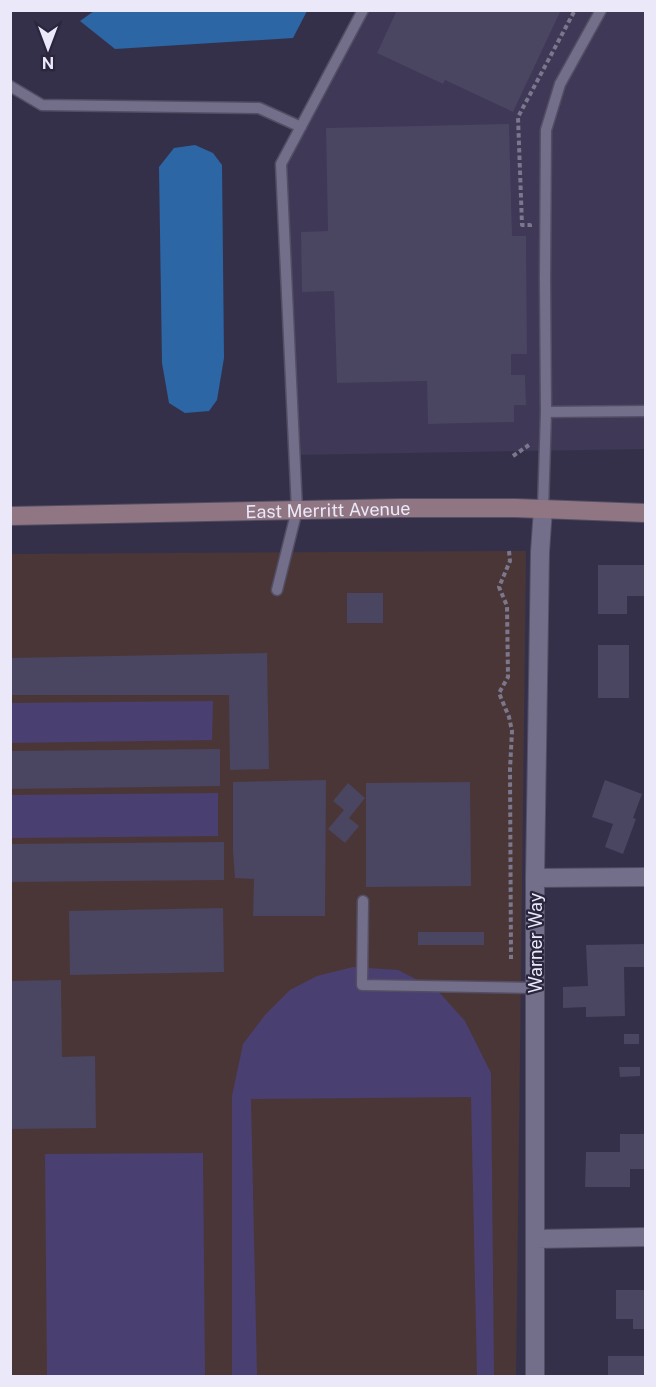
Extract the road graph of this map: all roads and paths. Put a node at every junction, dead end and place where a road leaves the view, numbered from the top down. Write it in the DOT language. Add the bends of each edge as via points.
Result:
graph roads {
  1 [pos="363,10"];
  2 [pos="601,10"];
  3 [pos="10,86"];
  4 [pos="301,126"];
  5 [pos="645,411"];
  6 [pos="546,412"];
  7 [pos="543,509"];
  8 [pos="297,510"];
  9 [pos="645,513"];
  10 [pos="10,516"];
  11 [pos="509,551"];
  12 [pos="277,590"];
  13 [pos="645,877"];
  14 [pos="535,878"];
  15 [pos="363,901"];
  16 [pos="511,959"];
  17 [pos="535,988"];
  18 [pos="645,1237"];
  19 [pos="535,1239"];
  20 [pos="535,1377"];
  1 -- 4 [label="lane"];
  2 -- 6 [label="lane" via="560,84 546,130"];
  3 -- 4 [label="lane" via="42,105 260,108"];
  4 -- 8 [label="lane" via="281,164"];
  5 -- 6 [label="lane"];
  6 -- 7 [label="lane"];
  7 -- 8 [label="street, East Merritt Avenue"];
  7 -- 9 [label="street, East Merritt Avenue"];
  7 -- 14 [label="street, Warner Way"];
  8 -- 10 [label="street, East Merritt Avenue"];
  8 -- 12 [label="lane"];
  11 -- 16 [label="path" via="510,561 499,587 507,606 508,677 500,693 512,731"];
  13 -- 14 [label="street"];
  14 -- 17 [label="street, Warner Way"];
  15 -- 17 [label="lane" via="362,985"];
  17 -- 19 [label="street, Warner Way"];
  18 -- 19 [label="street"];
  19 -- 20 [label="street, Warner Way"];
}
